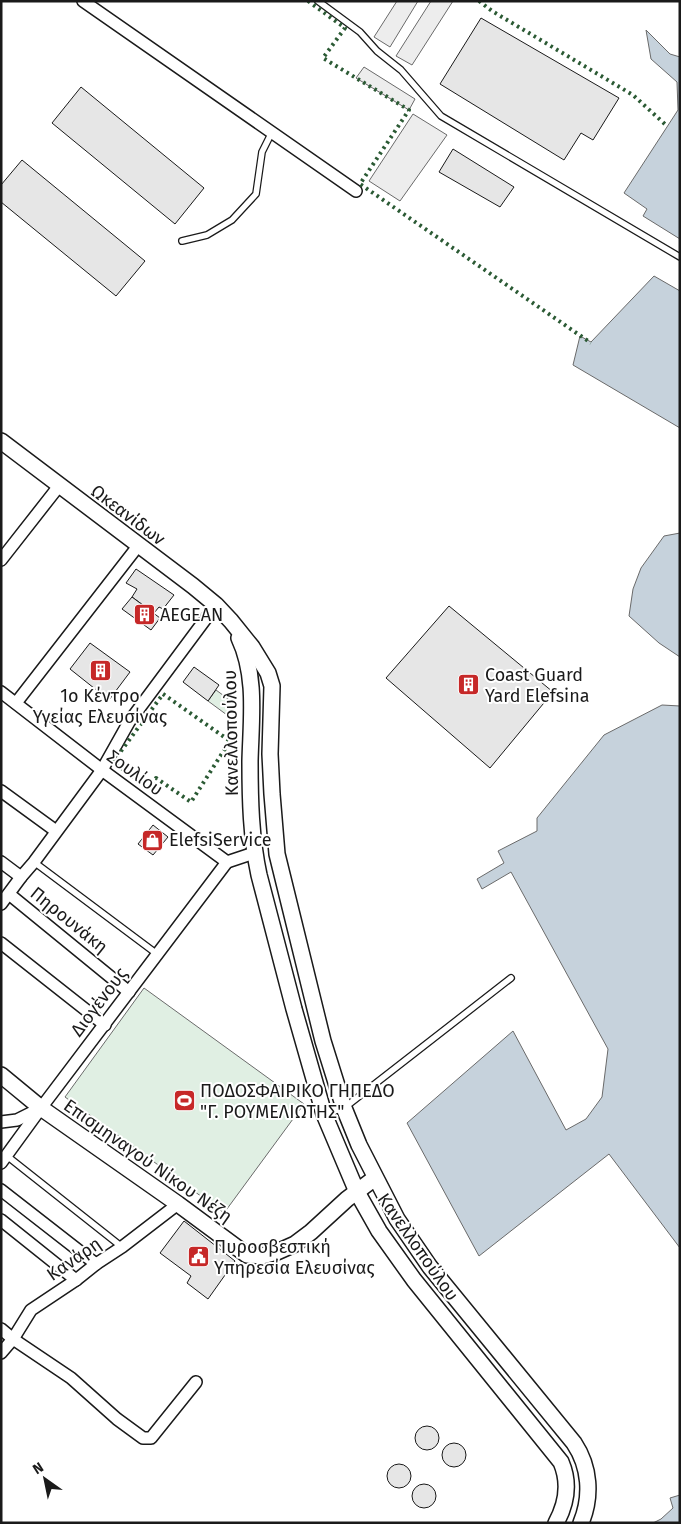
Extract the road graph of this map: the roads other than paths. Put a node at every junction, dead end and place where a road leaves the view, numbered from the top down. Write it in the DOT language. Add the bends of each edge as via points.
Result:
graph roads {
  1 [pos="83,1"];
  2 [pos="318,1"];
  3 [pos="272,132"];
  4 [pos="356,191"];
  5 [pos="182,242"];
  6 [pos="680,257"];
  7 [pos="1,441"];
  8 [pos="59,486"];
  9 [pos="138,546"];
  10 [pos="1,560"];
  11 [pos="216,605"];
  12 [pos="231,621"];
  13 [pos="1,692"];
  14 [pos="16,703"];
  15 [pos="102,770"];
  16 [pos="1,791"];
  17 [pos="56,831"];
  18 [pos="254,853"];
  19 [pos="1,862"];
  20 [pos="34,862"];
  21 [pos="227,862"];
  22 [pos="21,877"];
  23 [pos="9,894"];
  24 [pos="1,904"];
  25 [pos="1,943"];
  26 [pos="157,954"];
  27 [pos="511,978"];
  28 [pos="129,992"];
  29 [pos="105,1025"];
  30 [pos="1,1075"];
  31 [pos="41,1108"];
  32 [pos="344,1108"];
  33 [pos="324,1114"];
  34 [pos="1,1122"];
  35 [pos="4,1160"];
  36 [pos="375,1178"];
  37 [pos="1,1190"];
  38 [pos="357,1192"];
  39 [pos="178,1204"];
  40 [pos="1,1220"];
  41 [pos="122,1247"];
  42 [pos="96,1264"];
  43 [pos="76,1280"];
  44 [pos="1,1329"];
  45 [pos="13,1339"];
  46 [pos="1,1353"];
  47 [pos="196,1382"];
  48 [pos="556,1523"];
  49 [pos="580,1523"];
  1 -- 3 [label="street"];
  2 -- 6 [label="lane" via="360,32 401,70 441,116"];
  3 -- 4 [label="street"];
  3 -- 5 [label="lane" via="262,152 256,194 232,220 208,235"];
  7 -- 8 [label="street, Ωκεανίδων"];
  8 -- 9 [label="street, Ωκεανίδων"];
  8 -- 10 [label="street"];
  9 -- 11 [label="street, Ωκεανίδων"];
  9 -- 14 [label="street"];
  11 -- 12 [label="street, Ωκεανίδων"];
  11 -- 15 [label="street" via="129,722"];
  12 -- 18 [label="street, Κανελλοπούλου" via="243,646 250,673"];
  12 -- 32 [label="street, Κανελλοπούλου" via="260,658 272,686 270,762 277,854 323,1041"];
  13 -- 14 [label="street, Σουλίου"];
  14 -- 15 [label="street, Σουλίου"];
  15 -- 17 [label="street"];
  15 -- 21 [label="street, Σουλίου"];
  16 -- 17 [label="street"];
  17 -- 20 [label="street"];
  18 -- 21 [label="street"];
  18 -- 33 [label="street, Κανελλοπούλου"];
  19 -- 22 [label="street"];
  20 -- 22 [label="street"];
  20 -- 26 [label="lane"];
  21 -- 26 [label="street, Διογένους"];
  22 -- 23 [label="street"];
  23 -- 24 [label="street"];
  23 -- 28 [label="street, Πηρουνάκη"];
  25 -- 29 [label="street"];
  26 -- 28 [label="street, Διογένους"];
  27 -- 32 [label="lane"];
  28 -- 29 [label="street, Διογένους"];
  29 -- 31 [label="street, Διογένους"];
  30 -- 31 [label="street, Επισμηναγού Νίκου Νέζη"];
  31 -- 34 [label="street" via="17,1120"];
  31 -- 35 [label="street, Διογένους"];
  31 -- 39 [label="street, Επισμηναγού Νίκου Νέζη"];
  32 -- 33 [label="lane"];
  32 -- 36 [label="street, Κανελλοπούλου"];
  33 -- 38 [label="street, Κανελλοπούλου"];
  35 -- 41 [label="lane"];
  36 -- 38 [label="street, Επισμηναγού Νίκου Νέζη"];
  36 -- 49 [label="street, Κανελλοπούλου" via="397,1219 430,1267 580,1452 586,1465 588,1490"];
  37 -- 42 [label="street"];
  38 -- 39 [label="street, Επισμηναγού Νίκου Νέζη" via="295,1244 262,1256 247,1255"];
  38 -- 48 [label="street, Κανελλοπούλου" via="379,1231 414,1280 561,1462 565,1471 566,1497"];
  39 -- 41 [label="street, Κανάρη"];
  40 -- 43 [label="street"];
  41 -- 42 [label="street, Κανάρη"];
  42 -- 43 [label="street, Κανάρη"];
  43 -- 45 [label="street, Κανάρη" via="30,1310"];
  44 -- 45 [label="street"];
  45 -- 46 [label="street, Κανάρη"];
  45 -- 47 [label="street" via="71,1378 143,1438 151,1438"];
}
